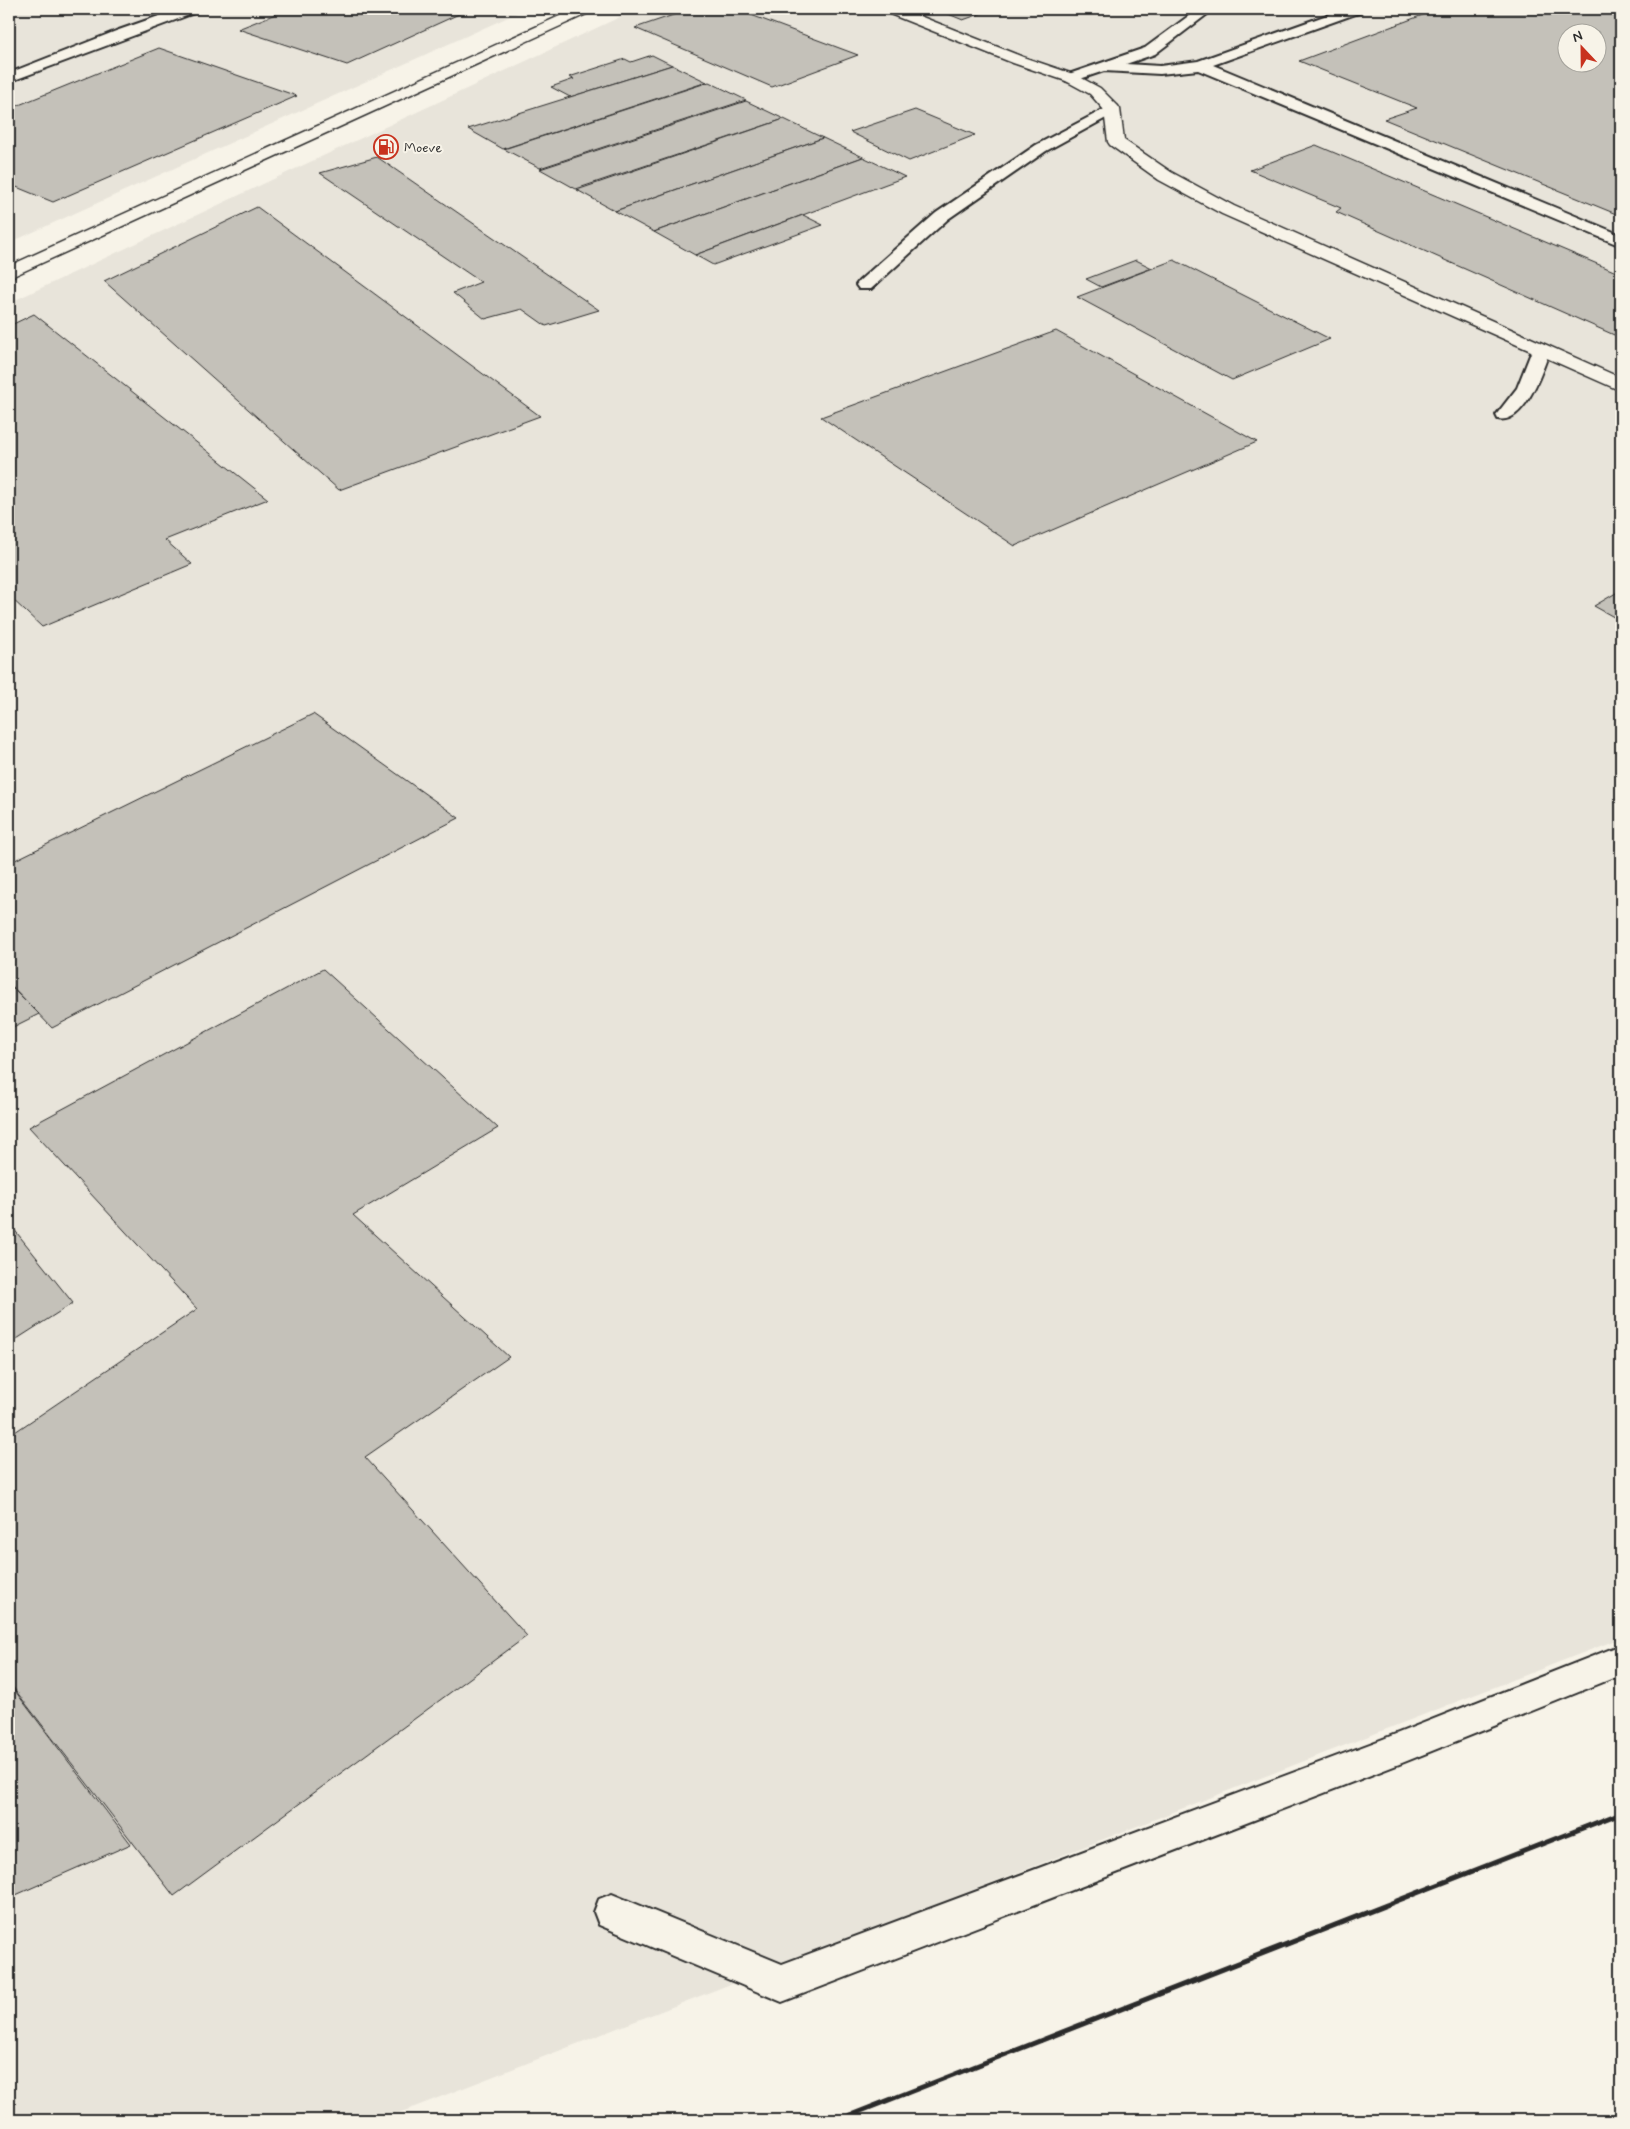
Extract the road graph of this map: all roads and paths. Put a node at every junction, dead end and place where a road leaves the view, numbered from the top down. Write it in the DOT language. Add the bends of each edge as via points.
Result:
graph roads {
  1 [pos="192,9"];
  2 [pos="586,9"];
  3 [pos="890,9"];
  4 [pos="1207,9"];
  5 [pos="1356,9"];
  6 [pos="1200,65"];
  7 [pos="1102,68"];
  8 [pos="9,78"];
  9 [pos="1072,78"];
  10 [pos="1112,109"];
  11 [pos="1621,241"];
  12 [pos="9,273"];
  13 [pos="865,285"];
  14 [pos="1541,350"];
  15 [pos="1621,385"];
  16 [pos="1504,415"];
  17 [pos="1621,1660"];
  18 [pos="612,1912"];
  1 -- 8 [label="lane"];
  2 -- 12 [label="street"];
  3 -- 9 [label="street"];
  4 -- 7 [label="lane" via="1150,51"];
  5 -- 6 [label="lane"];
  6 -- 7 [label="lane" via="1160,70"];
  6 -- 11 [label="lane"];
  7 -- 9 [label="lane"];
  9 -- 10 [label="street" via="1095,91"];
  10 -- 13 [label="lane" via="1041,148 942,216"];
  10 -- 14 [label="street" via="1116,142 1165,176 1228,210"];
  14 -- 15 [label="street"];
  14 -- 16 [label="lane" via="1526,389"];
  17 -- 18 [label="lane" via="1390,1752 782,1983"];
}
